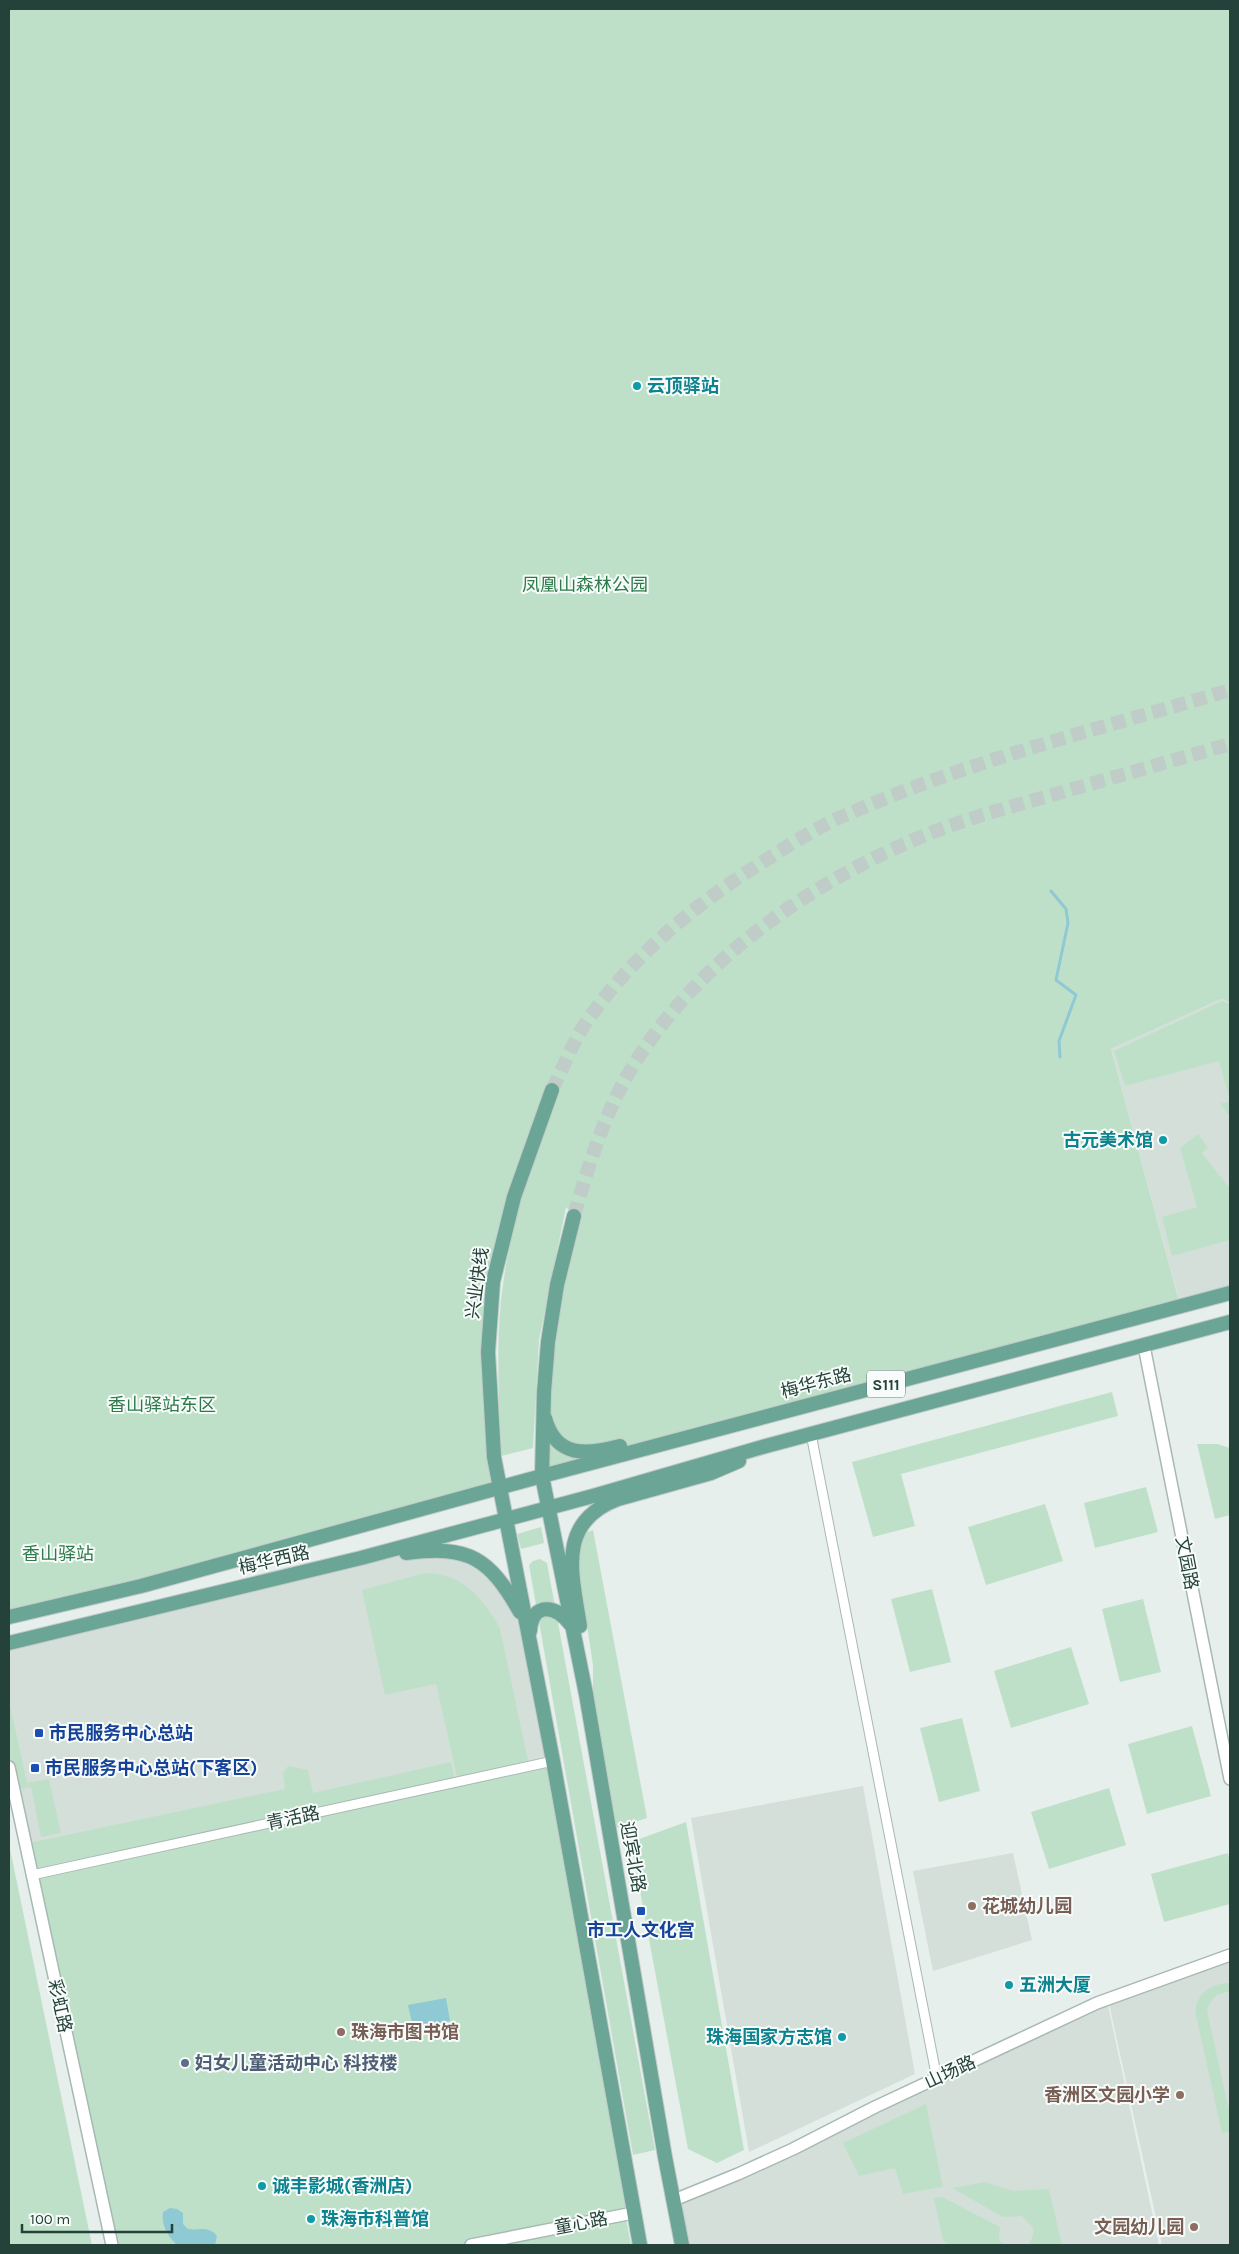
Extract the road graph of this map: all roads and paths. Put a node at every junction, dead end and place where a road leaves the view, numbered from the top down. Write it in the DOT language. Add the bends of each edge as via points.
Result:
graph roads {
  1 [pos="552,1090"];
  2 [pos="574,1216"];
  3 [pos="1230,1293"];
  4 [pos="1230,1322"];
  5 [pos="1144,1346"];
  6 [pos="543,1410"];
  7 [pos="750,1420"];
  8 [pos="811,1434"];
  9 [pos="766,1446"];
  10 [pos="542,1476"];
  11 [pos="499,1488"];
  12 [pos="547,1508"];
  13 [pos="506,1519"];
  14 [pos="361,1558"];
  15 [pos="9,1617"];
  16 [pos="526,1624"];
  17 [pos="571,1625"];
  18 [pos="529,1640"];
  19 [pos="9,1643"];
  20 [pos="586,1694"];
  21 [pos="554,1761"];
  22 [pos="9,1767"];
  23 [pos="1230,1779"];
  24 [pos="32,1875"];
  25 [pos="1230,1955"];
  26 [pos="937,2078"];
  27 [pos="674,2200"];
  28 [pos="633,2213"];
  29 [pos="112,2245"];
  30 [pos="470,2245"];
  31 [pos="640,2245"];
  32 [pos="682,2245"];
  1 -- 11 [label="main road, 兴业快线" via="514,1197 493,1282 489,1392"];
  2 -- 6 [label="main road" via="550,1320"];
  3 -- 7 [label="main road, 梅华东路 / S111"];
  4 -- 5 [label="main road, S111"];
  5 -- 8 [label="main road, S111"];
  5 -- 23 [label="street, 文园路"];
  6 -- 7 [label="main road" via="555,1440 571,1450 582,1452 612,1448 695,1426"];
  6 -- 10 [label="main road"];
  7 -- 10 [label="main road, 梅华东路 / S111"];
  8 -- 9 [label="main road, S111"];
  8 -- 26 [label="street"];
  9 -- 12 [label="main road, S111"];
  9 -- 20 [label="main road" via="722,1469 607,1503 582,1525 573,1543 571,1564 586,1663"];
  10 -- 11 [label="main road, 梅华东路 / S111"];
  10 -- 12 [label="main road, 迎宾北路"];
  11 -- 13 [label="main road"];
  11 -- 15 [label="main road, 梅华西路" via="140,1586"];
  12 -- 13 [label="main road, 梅华西路"];
  12 -- 17 [label="main road, 迎宾北路"];
  13 -- 14 [label="main road, 梅华西路"];
  13 -- 16 [label="main road"];
  14 -- 16 [label="main road" via="439,1551 479,1560 502,1581"];
  14 -- 19 [label="main road, 梅华西路"];
  16 -- 18 [label="main road"];
  17 -- 18 [label="main road" via="561,1613 541,1610 531,1621"];
  17 -- 20 [label="main road, 迎宾北路"];
  18 -- 21 [label="main road"];
  20 -- 27 [label="main road, 迎宾北路"];
  21 -- 24 [label="street, 青活路"];
  21 -- 28 [label="main road"];
  22 -- 24 [label="street, 彩虹路"];
  24 -- 29 [label="street, 彩虹路"];
  25 -- 26 [label="street, 山场路" via="1097,2003"];
  26 -- 27 [label="street, 山场路" via="738,2174"];
  27 -- 32 [label="main road, 迎宾北路"];
  28 -- 30 [label="street, 童心路"];
  28 -- 31 [label="main road"];
}
